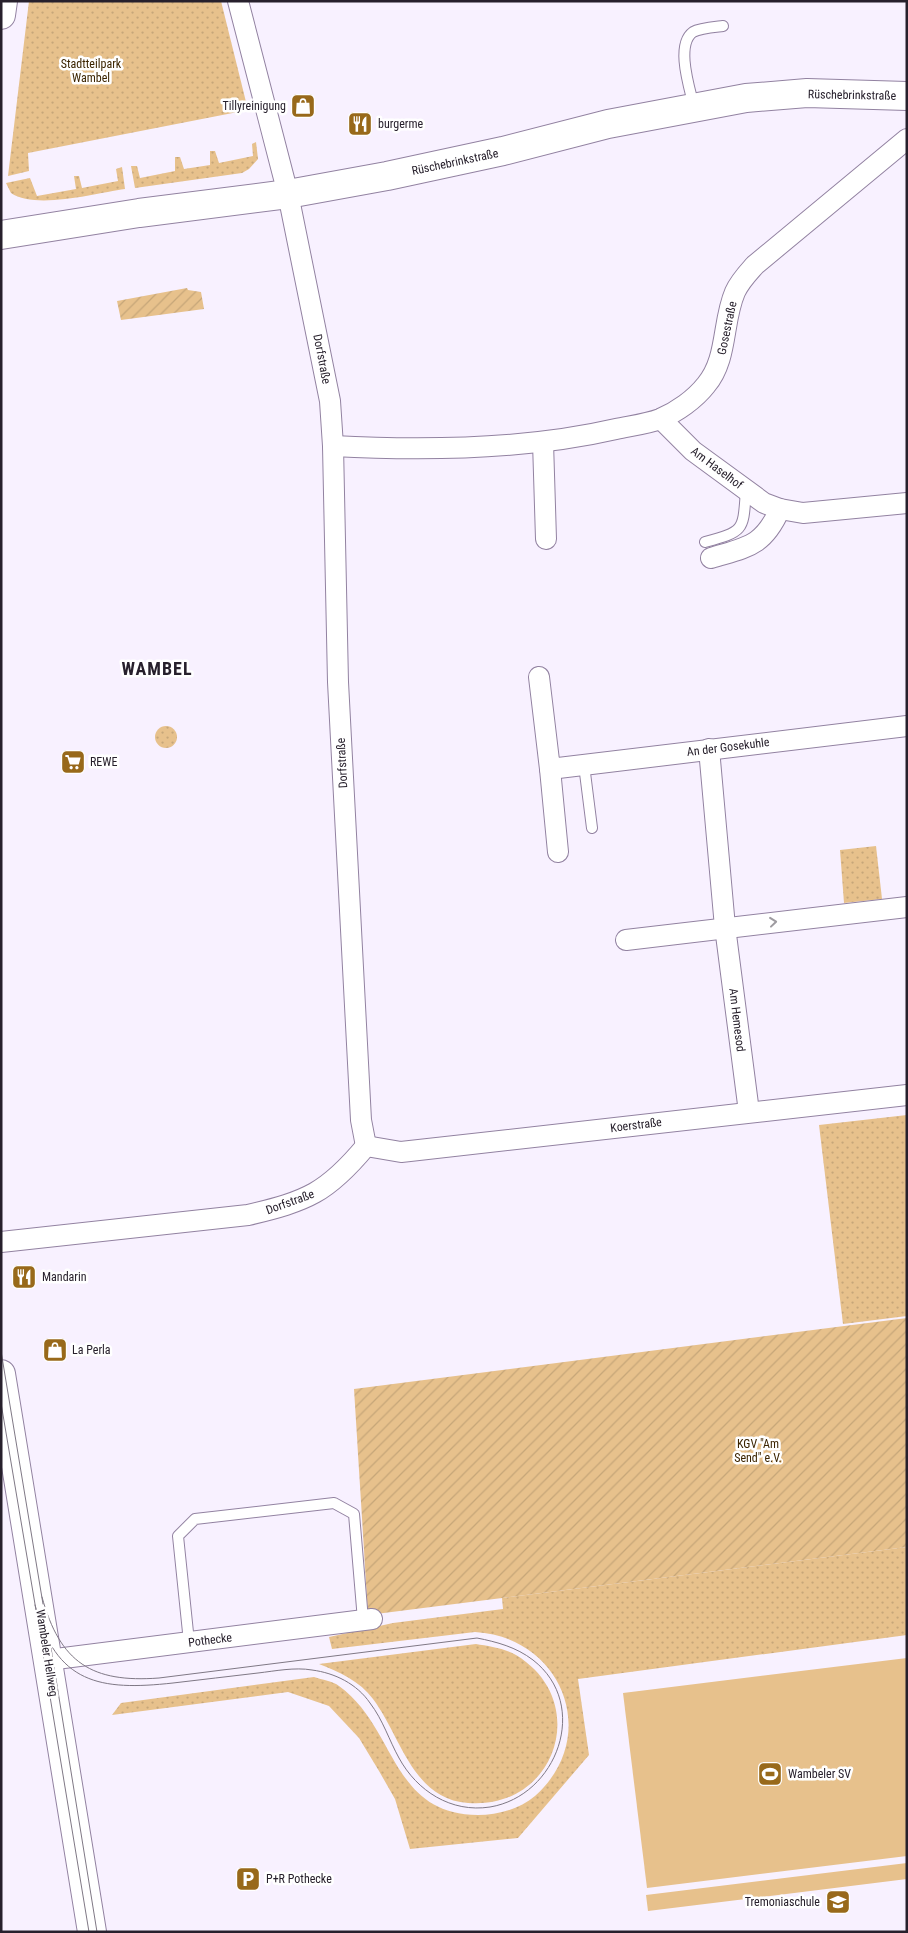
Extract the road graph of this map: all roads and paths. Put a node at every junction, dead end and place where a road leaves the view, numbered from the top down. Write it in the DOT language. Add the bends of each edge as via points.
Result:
graph roads {
  1 [pos="4,1"];
  2 [pos="238,1"];
  3 [pos="1,15"];
  4 [pos="723,26"];
  5 [pos="907,96"];
  6 [pos="694,106"];
  7 [pos="907,139"];
  8 [pos="288,194"];
  9 [pos="1,235"];
  10 [pos="661,418"];
  11 [pos="543,442"];
  12 [pos="333,446"];
  13 [pos="746,490"];
  14 [pos="907,503"];
  15 [pos="780,510"];
  16 [pos="546,539"];
  17 [pos="708,550"];
  18 [pos="539,677"];
  19 [pos="907,726"];
  20 [pos="709,749"];
  21 [pos="584,765"];
  22 [pos="550,769"];
  23 [pos="592,828"];
  24 [pos="558,852"];
  25 [pos="907,907"];
  26 [pos="725,927"];
  27 [pos="626,940"];
  28 [pos="907,1095"];
  29 [pos="749,1112"];
  30 [pos="366,1146"];
  31 [pos="1,1242"];
  32 [pos="1,1374"];
  33 [pos="368,1620"];
  34 [pos="190,1642"];
  35 [pos="48,1660"];
  36 [pos="92,1932"];
  1 -- 3 [label="main road"];
  2 -- 8 [label="street, Dorfstraße"];
  4 -- 6 [label="lane" via="693,32 686,42 684,57"];
  5 -- 6 [label="main road, Rüschebrinkstraße" via="792,94"];
  6 -- 8 [label="main road, Rüschebrinkstraße" via="441,166"];
  7 -- 10 [label="street, Gosestraße" via="743,278 734,294 719,365 694,398"];
  8 -- 9 [label="main road, Rüschebrinkstraße"];
  8 -- 12 [label="street, Dorfstraße" via="323,359"];
  10 -- 11 [label="street, Gosestraße" via="591,435"];
  10 -- 13 [label="street, Am Haselhof" via="692,452"];
  11 -- 12 [label="street, Gosestraße" via="429,449"];
  11 -- 16 [label="street"];
  12 -- 30 [label="street, Dorfstraße" via="338,682 361,1120"];
  13 -- 15 [label="street, Am Haselhof"];
  13 -- 17 [label="lane" via="744,520 740,529"];
  14 -- 15 [label="street, Am Haselhof" via="803,513"];
  15 -- 17 [label="street" via="764,537 742,548"];
  18 -- 22 [label="street"];
  19 -- 20 [label="street, An der Gosekuhle"];
  20 -- 21 [label="street, An der Gosekuhle"];
  20 -- 26 [label="street, Am Hemesod"];
  21 -- 22 [label="street, An der Gosekuhle"];
  21 -- 23 [label="lane"];
  22 -- 24 [label="street"];
  26 -- 25 [label="street, one-way"];
  26 -- 27 [label="street"];
  26 -- 29 [label="street, Am Hemesod"];
  28 -- 29 [label="street, Koerstraße"];
  29 -- 30 [label="street, Koerstraße" via="401,1152"];
  30 -- 31 [label="street, Dorfstraße" via="343,1173 316,1194 284,1207 239,1216"];
  32 -- 35 [label="main road, Wambeler Hellweg"];
  33 -- 34 [label="street, Pothecke"];
  33 -- 34 [label="lane" via="354,1514 334,1503 195,1519 178,1536"];
  34 -- 35 [label="street, Pothecke"];
  35 -- 36 [label="main road, Wambeler Hellweg"];
}
